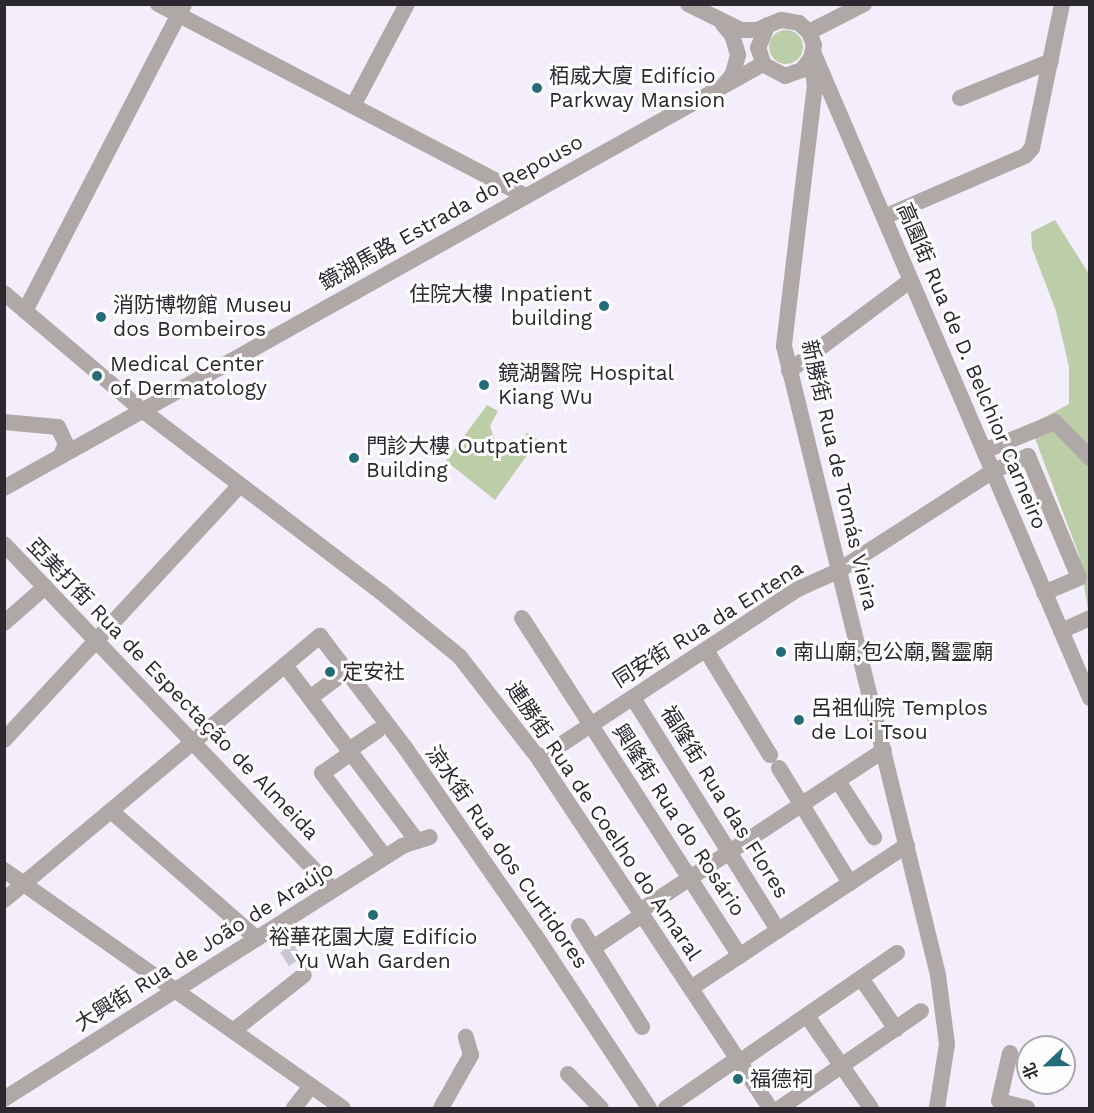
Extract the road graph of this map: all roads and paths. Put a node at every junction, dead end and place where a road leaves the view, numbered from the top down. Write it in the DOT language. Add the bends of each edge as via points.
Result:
graph roads {
  1 [pos="158,4"];
  2 [pos="407,4"];
  3 [pos="688,4"];
  4 [pos="789,4"];
  5 [pos="838,4"];
  6 [pos="864,4"];
  7 [pos="1062,4"];
  8 [pos="182,10"];
  9 [pos="719,20"];
  10 [pos="768,25"];
  11 [pos="803,27"];
  12 [pos="812,55"];
  13 [pos="1052,61"];
  14 [pos="764,64"];
  15 [pos="719,89"];
  16 [pos="960,98"];
  17 [pos="353,106"];
  18 [pos="526,196"];
  19 [pos="884,217"];
  20 [pos="911,280"];
  21 [pos="4,293"];
  22 [pos="25,311"];
  23 [pos="789,371"];
  24 [pos="142,410"];
  25 [pos="4,422"];
  26 [pos="984,451"];
  27 [pos="61,456"];
  28 [pos="1089,458"];
  29 [pos="993,471"];
  30 [pos="240,484"];
  31 [pos="4,488"];
  32 [pos="4,544"];
  33 [pos="838,571"];
  34 [pos="45,587"];
  35 [pos="1044,592"];
  36 [pos="522,618"];
  37 [pos="1089,618"];
  38 [pos="4,623"];
  39 [pos="1061,631"];
  40 [pos="96,641"];
  41 [pos="706,650"];
  42 [pos="285,665"];
  43 [pos="346,671"];
  44 [pos="310,698"];
  45 [pos="633,698"];
  46 [pos="1089,698"];
  47 [pos="591,725"];
  48 [pos="377,731"];
  49 [pos="4,740"];
  50 [pos="193,742"];
  51 [pos="884,750"];
  52 [pos="350,751"];
  53 [pos="539,759"];
  54 [pos="838,781"];
  55 [pos="801,805"];
  56 [pos="111,811"];
  57 [pos="874,837"];
  58 [pos="907,844"];
  59 [pos="729,852"];
  60 [pos="385,857"];
  61 [pos="4,870"];
  62 [pos="691,878"];
  63 [pos="850,883"];
  64 [pos="24,884"];
  65 [pos="333,890"];
  66 [pos="4,900"];
  67 [pos="641,913"];
  68 [pos="579,926"];
  69 [pos="778,930"];
  70 [pos="256,939"];
  71 [pos="593,948"];
  72 [pos="897,953"];
  73 [pos="740,956"];
  74 [pos="304,975"];
  75 [pos="861,978"];
  76 [pos="691,988"];
  77 [pos="175,990"];
  78 [pos="921,1011"];
  79 [pos="807,1016"];
  80 [pos="642,1027"];
  81 [pos="896,1029"];
  82 [pos="233,1031"];
  83 [pos="466,1037"];
  84 [pos="1010,1053"];
  85 [pos="738,1060"];
  86 [pos="841,1066"];
  87 [pos="568,1074"];
  88 [pos="311,1086"];
  89 [pos="4,1099"];
  90 [pos="294,1108"];
  91 [pos="343,1108"];
  92 [pos="441,1108"];
  93 [pos="601,1108"];
  94 [pos="649,1108"];
  95 [pos="666,1108"];
  96 [pos="770,1108"];
  97 [pos="780,1108"];
  98 [pos="871,1108"];
  99 [pos="937,1108"];
  100 [pos="1027,1108"];
  1 -- 8 [label="street"];
  2 -- 17 [label="street"];
  3 -- 9 [label="street"];
  4 -- 11 [label="street"];
  5 -- 11 [label="street" via="825,21"];
  6 -- 11 [label="street"];
  7 -- 13 [label="street"];
  8 -- 17 [label="street"];
  8 -- 22 [label="street"];
  9 -- 10 [label="street" via="744,30"];
  9 -- 15 [label="street" via="732,35 738,55 733,74"];
  10 -- 11 [label="street" via="781,20"];
  10 -- 14 [label="street" via="758,43"];
  11 -- 12 [label="street"];
  12 -- 14 [label="street" via="802,70 789,75 776,74"];
  12 -- 19 [label="street, 高園街 Rua de D. Belchior Carneiro"];
  12 -- 23 [label="street, 新勝街 Rua de Tomás Vieira" via="815,85 784,339"];
  13 -- 16 [label="street"];
  13 -- 19 [label="street" via="1036,139 1025,156"];
  14 -- 15 [label="street, 鏡湖馬路 Estrada do Repouso"];
  15 -- 18 [label="street, 鏡湖馬路 Estrada do Repouso"];
  17 -- 18 [label="street"];
  18 -- 24 [label="street, 鏡湖馬路 Estrada do Repouso"];
  19 -- 20 [label="street, 高園街 Rua de D. Belchior Carneiro"];
  20 -- 23 [label="street"];
  20 -- 26 [label="street, 高園街 Rua de D. Belchior Carneiro"];
  21 -- 22 [label="street, 連勝街 Rua de Coelho do Amaral"];
  22 -- 24 [label="street, 連勝街 Rua de Coelho do Amaral"];
  23 -- 33 [label="street, 新勝街 Rua de Tomás Vieira"];
  24 -- 27 [label="street, 鏡湖馬路 Estrada do Repouso"];
  24 -- 30 [label="street, 連勝街 Rua de Coelho do Amaral"];
  25 -- 27 [label="street" via="58,427 66,444"];
  26 -- 28 [label="street" via="1055,422"];
  26 -- 29 [label="street, 高園街 Rua de D. Belchior Carneiro"];
  27 -- 31 [label="street, 鏡湖馬路 Estrada do Repouso"];
  29 -- 33 [label="street, 同安街 Rua da Entena"];
  29 -- 35 [label="street, 高園街 Rua de D. Belchior Carneiro"];
  29 -- 35 [label="street, 同安街 Rua da Entena" via="1028,456 1079,578"];
  30 -- 40 [label="street"];
  30 -- 53 [label="street, 連勝街 Rua de Coelho do Amaral" via="460,657"];
  32 -- 34 [label="street, 亞美打街 Rua de Espectação de Almeida"];
  33 -- 41 [label="street, 同安街 Rua da Entena" via="798,589"];
  33 -- 51 [label="street, 新勝街 Rua de Tomás Vieira"];
  34 -- 38 [label="street"];
  34 -- 40 [label="street, 亞美打街 Rua de Espectação de Almeida"];
  35 -- 39 [label="street, 高園街 Rua de D. Belchior Carneiro"];
  36 -- 47 [label="street, 興隆街 Rua do Rosário"];
  37 -- 39 [label="street"];
  39 -- 46 [label="street, 高園街 Rua de D. Belchior Carneiro"];
  40 -- 49 [label="street"];
  40 -- 50 [label="street, 亞美打街 Rua de Espectação de Almeida"];
  41 -- 45 [label="street, 同安街 Rua da Entena"];
  41 -- 55 [label="street"];
  42 -- 43 [label="street, 涼水街 Rua dos Curtidores" via="320,636"];
  42 -- 44 [label="street"];
  42 -- 50 [label="street"];
  43 -- 44 [label="street"];
  43 -- 94 [label="street, 涼水街 Rua dos Curtidores" via="535,935"];
  44 -- 52 [label="street"];
  45 -- 47 [label="street, 同安街 Rua da Entena"];
  45 -- 59 [label="street, 福隆街 Rua das Flores"];
  47 -- 53 [label="street, 同安街 Rua da Entena"];
  47 -- 62 [label="street, 興隆街 Rua do Rosário"];
  48 -- 52 [label="street"];
  50 -- 56 [label="street"];
  50 -- 65 [label="street, 亞美打街 Rua de Espectação de Almeida"];
  51 -- 54 [label="street"];
  51 -- 58 [label="street, 新勝街 Rua de Tomás Vieira"];
  52 -- 60 [label="street" via="322,773"];
  52 -- 60 [label="street, 大興街 Rua de João de Araújo" via="424,839"];
  53 -- 67 [label="street, 連勝街 Rua de Coelho do Amaral"];
  54 -- 55 [label="street"];
  54 -- 57 [label="street"];
  55 -- 59 [label="street"];
  55 -- 63 [label="street"];
  56 -- 64 [label="street"];
  56 -- 70 [label="street"];
  58 -- 63 [label="street"];
  58 -- 99 [label="street, 新勝街 Rua de Tomás Vieira" via="938,975 947,1044"];
  59 -- 62 [label="street"];
  59 -- 69 [label="street, 福隆街 Rua das Flores"];
  60 -- 65 [label="street, 大興街 Rua de João de Araújo"];
  61 -- 64 [label="street"];
  62 -- 67 [label="street"];
  62 -- 73 [label="street, 興隆街 Rua do Rosário"];
  63 -- 69 [label="street"];
  64 -- 66 [label="street"];
  64 -- 77 [label="street"];
  65 -- 70 [label="street, 大興街 Rua de João de Araújo"];
  67 -- 71 [label="street"];
  67 -- 76 [label="street, 連勝街 Rua de Coelho do Amaral"];
  68 -- 71 [label="street"];
  69 -- 73 [label="street"];
  70 -- 77 [label="street, 大興街 Rua de João de Araújo"];
  71 -- 80 [label="street"];
  72 -- 75 [label="street"];
  73 -- 76 [label="street"];
  74 -- 82 [label="street"];
  75 -- 79 [label="street"];
  75 -- 81 [label="street"];
  76 -- 85 [label="street, 連勝街 Rua de Coelho do Amaral"];
  77 -- 82 [label="street"];
  77 -- 89 [label="street, 大興街 Rua de João de Araújo"];
  78 -- 81 [label="street"];
  79 -- 85 [label="street"];
  79 -- 86 [label="street"];
  81 -- 86 [label="street"];
  82 -- 88 [label="street"];
  83 -- 92 [label="street" via="471,1056"];
  84 -- 100 [label="street" via="999,1101"];
  85 -- 95 [label="street"];
  85 -- 96 [label="street, 連勝街 Rua de Coelho do Amaral"];
  86 -- 97 [label="street"];
  86 -- 98 [label="street"];
  87 -- 93 [label="street"];
  88 -- 90 [label="street"];
  88 -- 91 [label="street"];
}
